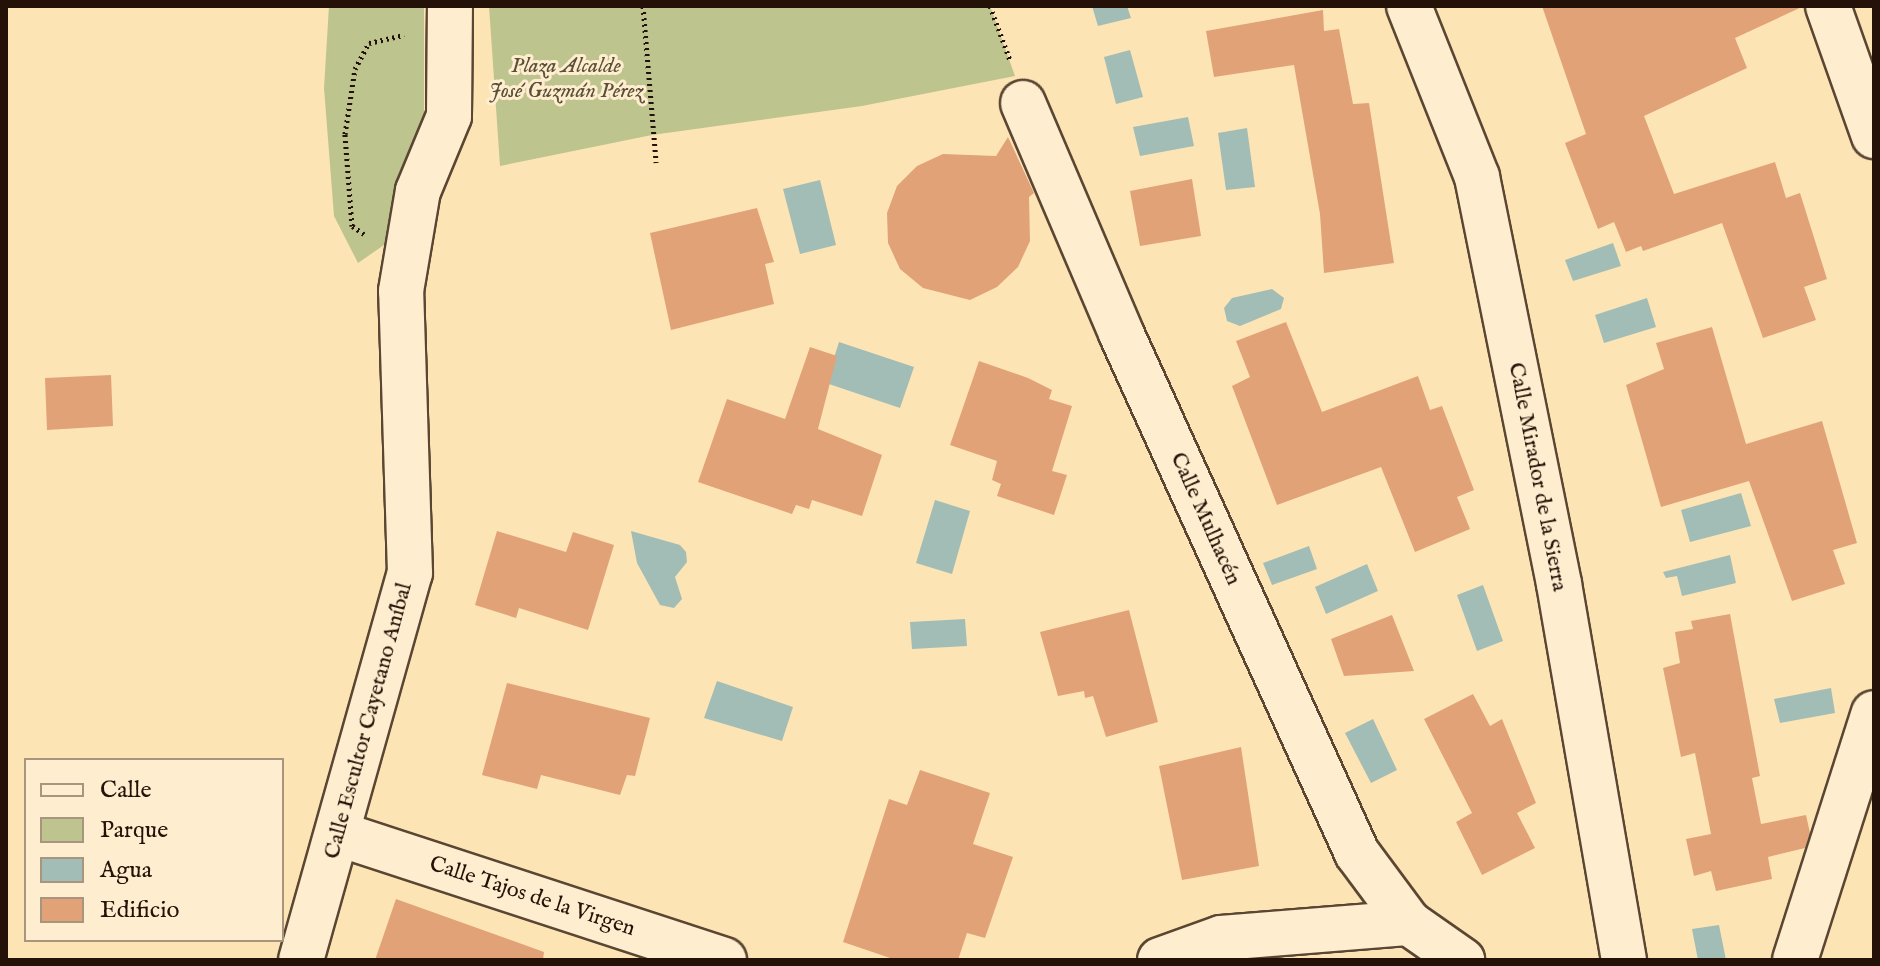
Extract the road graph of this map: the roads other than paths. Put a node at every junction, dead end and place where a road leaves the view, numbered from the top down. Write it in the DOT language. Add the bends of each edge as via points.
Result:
graph roads {
  1 [pos="1409,6"];
  2 [pos="1828,6"];
  3 [pos="450,16"];
  4 [pos="1023,103"];
  5 [pos="1874,136"];
  6 [pos="1874,713"];
  7 [pos="339,834"];
  8 [pos="1409,923"];
  9 [pos="301,960"];
  10 [pos="724,960"];
  11 [pos="1160,960"];
  12 [pos="1462,960"];
  13 [pos="1624,960"];
  14 [pos="1795,960"];
  1 -- 13 [label="street, Calle Mirador de la Sierra" via="1477,177 1559,584"];
  2 -- 5 [label="street"];
  3 -- 7 [label="street, Calle Escultor Cayetano Aníbal" via="449,116 418,191 401,291 410,573"];
  4 -- 8 [label="street, Calle Mulhacén" via="1121,333 1357,853"];
  6 -- 14 [label="street"];
  7 -- 9 [label="street, Calle Escultor Cayetano Aníbal"];
  7 -- 10 [label="street, Calle Tajos de la Virgen"];
  8 -- 11 [label="street" via="1221,938"];
  8 -- 12 [label="street, Calle Mulhacén"];
}
